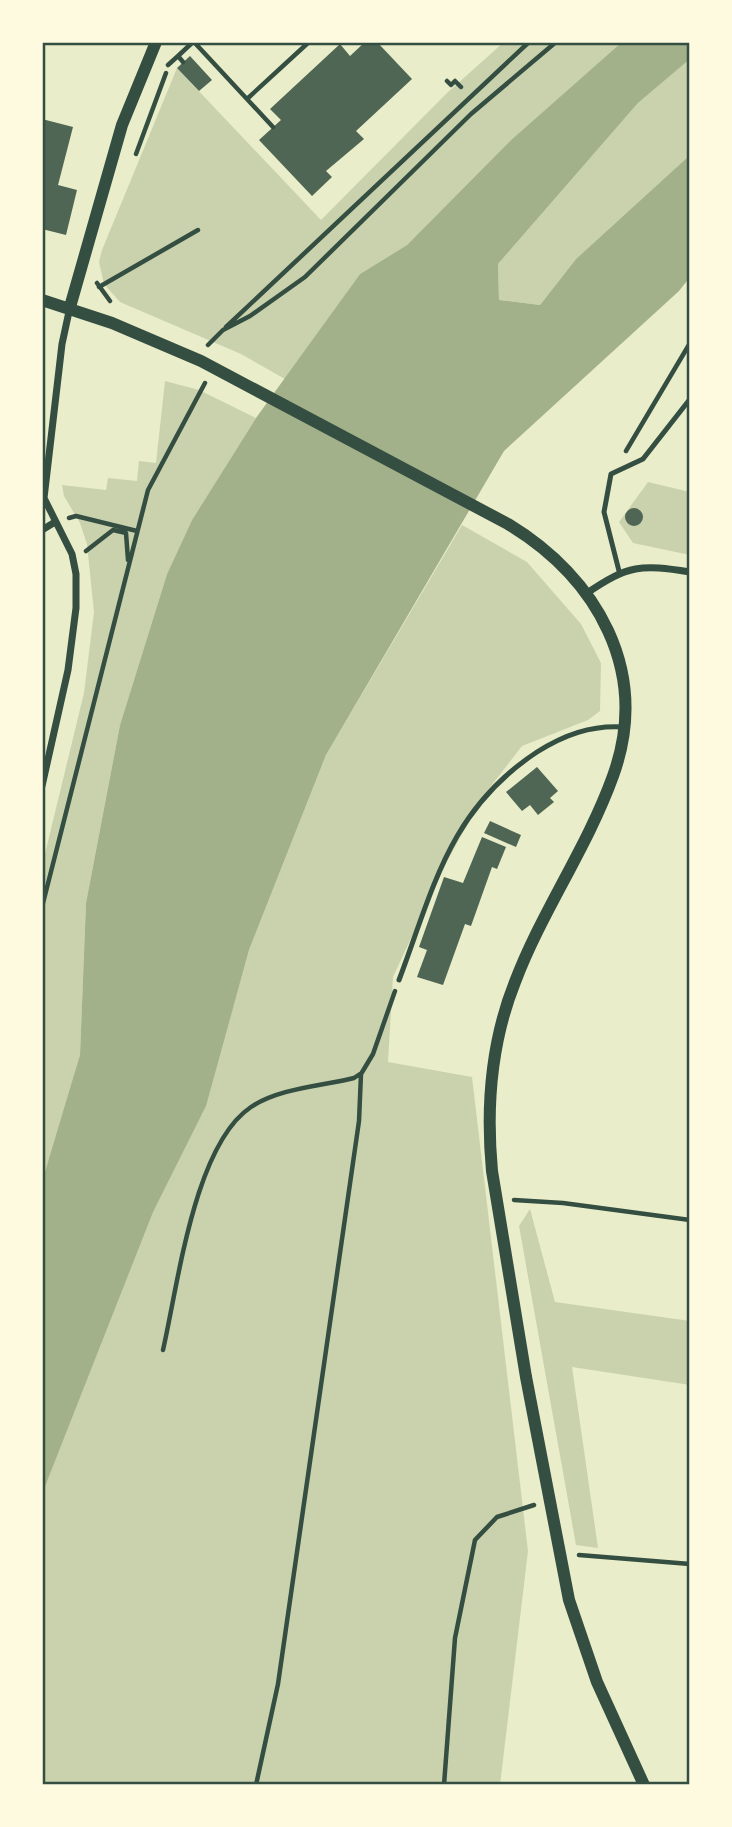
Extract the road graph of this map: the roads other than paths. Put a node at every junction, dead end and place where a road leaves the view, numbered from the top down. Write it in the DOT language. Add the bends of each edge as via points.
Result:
graph roads {
  1 [pos="156,42"];
  2 [pos="42,300"];
  3 [pos="70,307"];
  4 [pos="690,398"];
  5 [pos="55,522"];
  6 [pos="42,530"];
  7 [pos="619,571"];
  8 [pos="690,572"];
  9 [pos="587,593"];
  10 [pos="623,727"];
  11 [pos="42,786"];
  12 [pos="399,980"];
  13 [pos="644,1785"];
  1 -- 3 [label="street" via="122,125"];
  2 -- 3 [label="street"];
  3 -- 5 [label="street" via="44,492 45,505"];
  3 -- 9 [label="street" via="201,361 508,524 550,552"];
  4 -- 7 [label="lane" via="643,459 611,474 604,512"];
  5 -- 6 [label="street"];
  5 -- 11 [label="street" via="74,561 77,587 72,649"];
  7 -- 8 [label="street" via="659,567"];
  7 -- 9 [label="street"];
  9 -- 10 [label="street" via="617,657"];
  10 -- 12 [label="lane" via="589,728 566,737 523,761 486,794 456,833 445,856"];
  10 -- 13 [label="street" via="606,793 535,934 502,1024 492,1072 489,1121 497,1200 558,1553 584,1646"];
}
